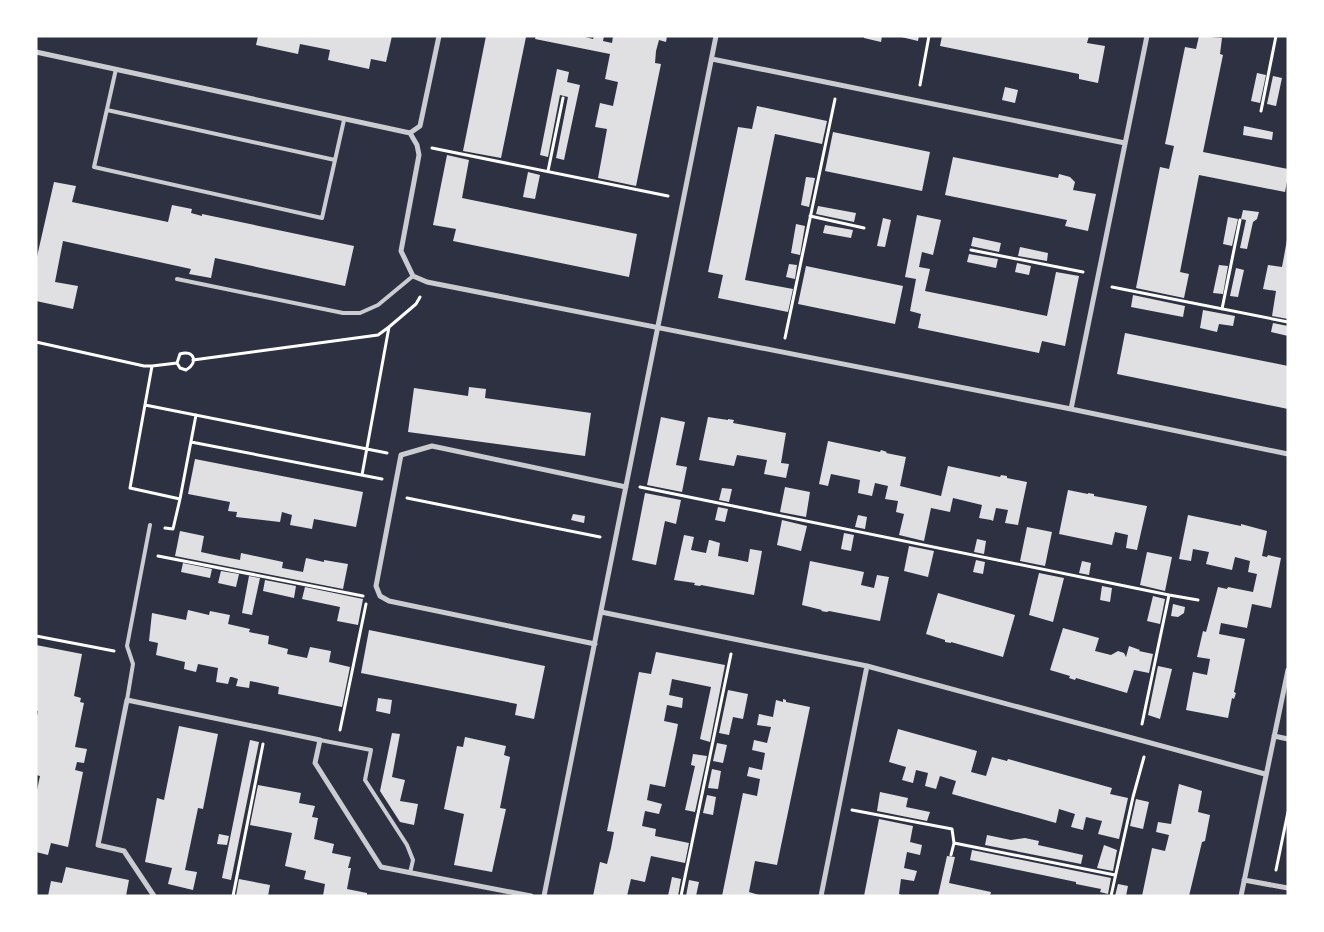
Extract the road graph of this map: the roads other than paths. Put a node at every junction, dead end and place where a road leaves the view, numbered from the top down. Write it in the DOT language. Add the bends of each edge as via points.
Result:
graph roads {
  1 [pos="439,36"];
  2 [pos="716,36"];
  3 [pos="1147,36"];
  4 [pos="36,52"];
  5 [pos="712,59"];
  6 [pos="116,69"];
  7 [pos="107,110"];
  8 [pos="344,120"];
  9 [pos="410,133"];
  10 [pos="1125,143"];
  11 [pos="335,160"];
  12 [pos="413,276"];
  13 [pos="177,279"];
  14 [pos="658,326"];
  15 [pos="1071,409"];
  16 [pos="1288,454"];
  17 [pos="626,486"];
  18 [pos="150,525"];
  19 [pos="601,612"];
  20 [pos="595,644"];
  21 [pos="867,666"];
  22 [pos="1288,670"];
  23 [pos="127,700"];
  24 [pos="1274,736"];
  25 [pos="1288,739"];
  26 [pos="320,740"];
  27 [pos="1265,774"];
  28 [pos="410,873"];
  29 [pos="1244,880"];
  30 [pos="1288,888"];
  31 [pos="154,896"];
  32 [pos="531,896"];
  33 [pos="544,896"];
  34 [pos="821,896"];
  35 [pos="1241,896"];
  1 -- 9 [label="street" via="420,126"];
  2 -- 5 [label="street"];
  3 -- 10 [label="street"];
  4 -- 6 [label="street"];
  5 -- 10 [label="street"];
  5 -- 14 [label="street"];
  6 -- 7 [label="lane"];
  6 -- 8 [label="street"];
  7 -- 11 [label="lane"];
  7 -- 11 [label="lane" via="94,167 322,218"];
  8 -- 9 [label="street"];
  8 -- 11 [label="lane"];
  9 -- 12 [label="street" via="418,145 419,155 401,251"];
  10 -- 15 [label="street"];
  12 -- 13 [label="lane" via="378,305 360,313 343,313"];
  12 -- 14 [label="street" via="427,282"];
  14 -- 15 [label="street"];
  14 -- 17 [label="street"];
  15 -- 16 [label="street"];
  17 -- 19 [label="street"];
  17 -- 20 [label="street" via="432,446 401,455 393,495 376,586 380,596 389,601"];
  18 -- 23 [label="lane" via="127,646 134,664"];
  19 -- 20 [label="street"];
  19 -- 21 [label="street"];
  20 -- 33 [label="street"];
  21 -- 27 [label="street"];
  21 -- 34 [label="street"];
  22 -- 24 [label="street"];
  23 -- 26 [label="street"];
  23 -- 31 [label="street" via="98,845 124,851"];
  24 -- 25 [label="street"];
  24 -- 27 [label="street"];
  26 -- 28 [label="street" via="314,763 381,867"];
  26 -- 28 [label="lane" via="371,750 365,780 407,845 413,860"];
  27 -- 29 [label="street"];
  28 -- 32 [label="street"];
  29 -- 30 [label="street"];
  29 -- 35 [label="street"];
}
